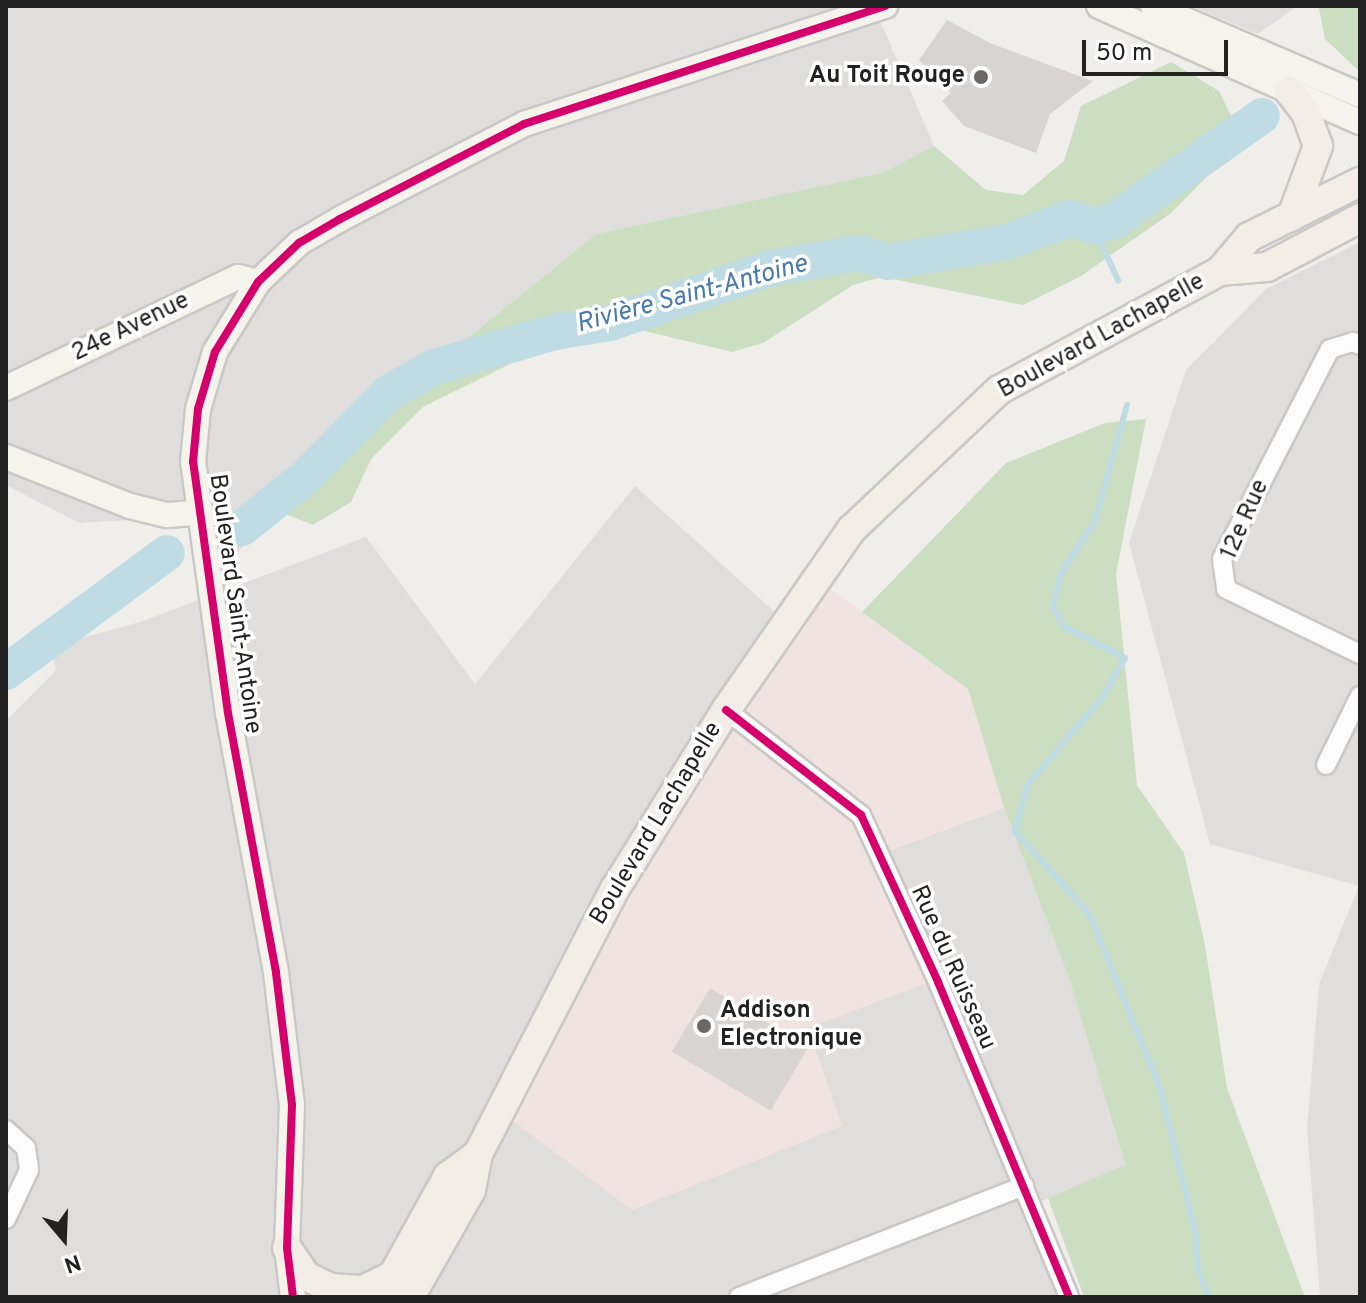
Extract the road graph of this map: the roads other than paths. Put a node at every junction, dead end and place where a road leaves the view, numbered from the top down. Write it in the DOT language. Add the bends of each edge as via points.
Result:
graph roads {
  1 [pos="885,6"];
  2 [pos="1099,6"];
  3 [pos="1153,6"];
  4 [pos="1289,91"];
  5 [pos="1360,95"];
  6 [pos="1360,122"];
  7 [pos="1360,182"];
  8 [pos="1292,216"];
  9 [pos="1360,218"];
  10 [pos="1220,271"];
  11 [pos="258,282"];
  12 [pos="1360,345"];
  13 [pos="6,388"];
  14 [pos="6,457"];
  15 [pos="199,513"];
  16 [pos="1360,654"];
  17 [pos="1360,696"];
  18 [pos="726,710"];
  19 [pos="1326,765"];
  20 [pos="6,1130"];
  21 [pos="1024,1186"];
  22 [pos="6,1219"];
  23 [pos="287,1248"];
  24 [pos="395,1290"];
  25 [pos="293,1297"];
  26 [pos="739,1297"];
  27 [pos="1069,1297"];
  1 -- 11 [label="street, Boulevard Saint-Antoine" via="524,124 309,237"];
  2 -- 4 [label="street"];
  3 -- 5 [label="street"];
  4 -- 6 [label="street"];
  4 -- 8 [label="main road" via="1306,113 1318,146"];
  7 -- 8 [label="main road, Boulevard Lachapelle"];
  8 -- 10 [label="main road, Boulevard Lachapelle" via="1249,237"];
  9 -- 10 [label="main road, Boulevard Lachapelle" via="1267,267"];
  10 -- 18 [label="main road, Boulevard Lachapelle" via="999,390 852,529"];
  11 -- 13 [label="street, 24e Avenue" via="238,277"];
  11 -- 15 [label="street, Boulevard Saint-Antoine" via="215,352 198,409 193,462"];
  12 -- 16 [label="street, 12e Rue" via="1330,349 1222,559 1226,589"];
  14 -- 15 [label="street" via="130,506 167,515"];
  15 -- 23 [label="street, Boulevard Saint-Antoine" via="292,1105"];
  17 -- 19 [label="street"];
  18 -- 21 [label="street, Rue du Ruisseau" via="861,815"];
  18 -- 24 [label="main road, Boulevard Lachapelle" via="615,889 478,1154 448,1176"];
  20 -- 22 [label="street" via="26,1148 29,1170"];
  21 -- 26 [label="street"];
  21 -- 27 [label="street, Rue du Ruisseau"];
  23 -- 24 [label="main road" via="306,1276 331,1288"];
  23 -- 25 [label="street, Boulevard Saint-Antoine"];
}
